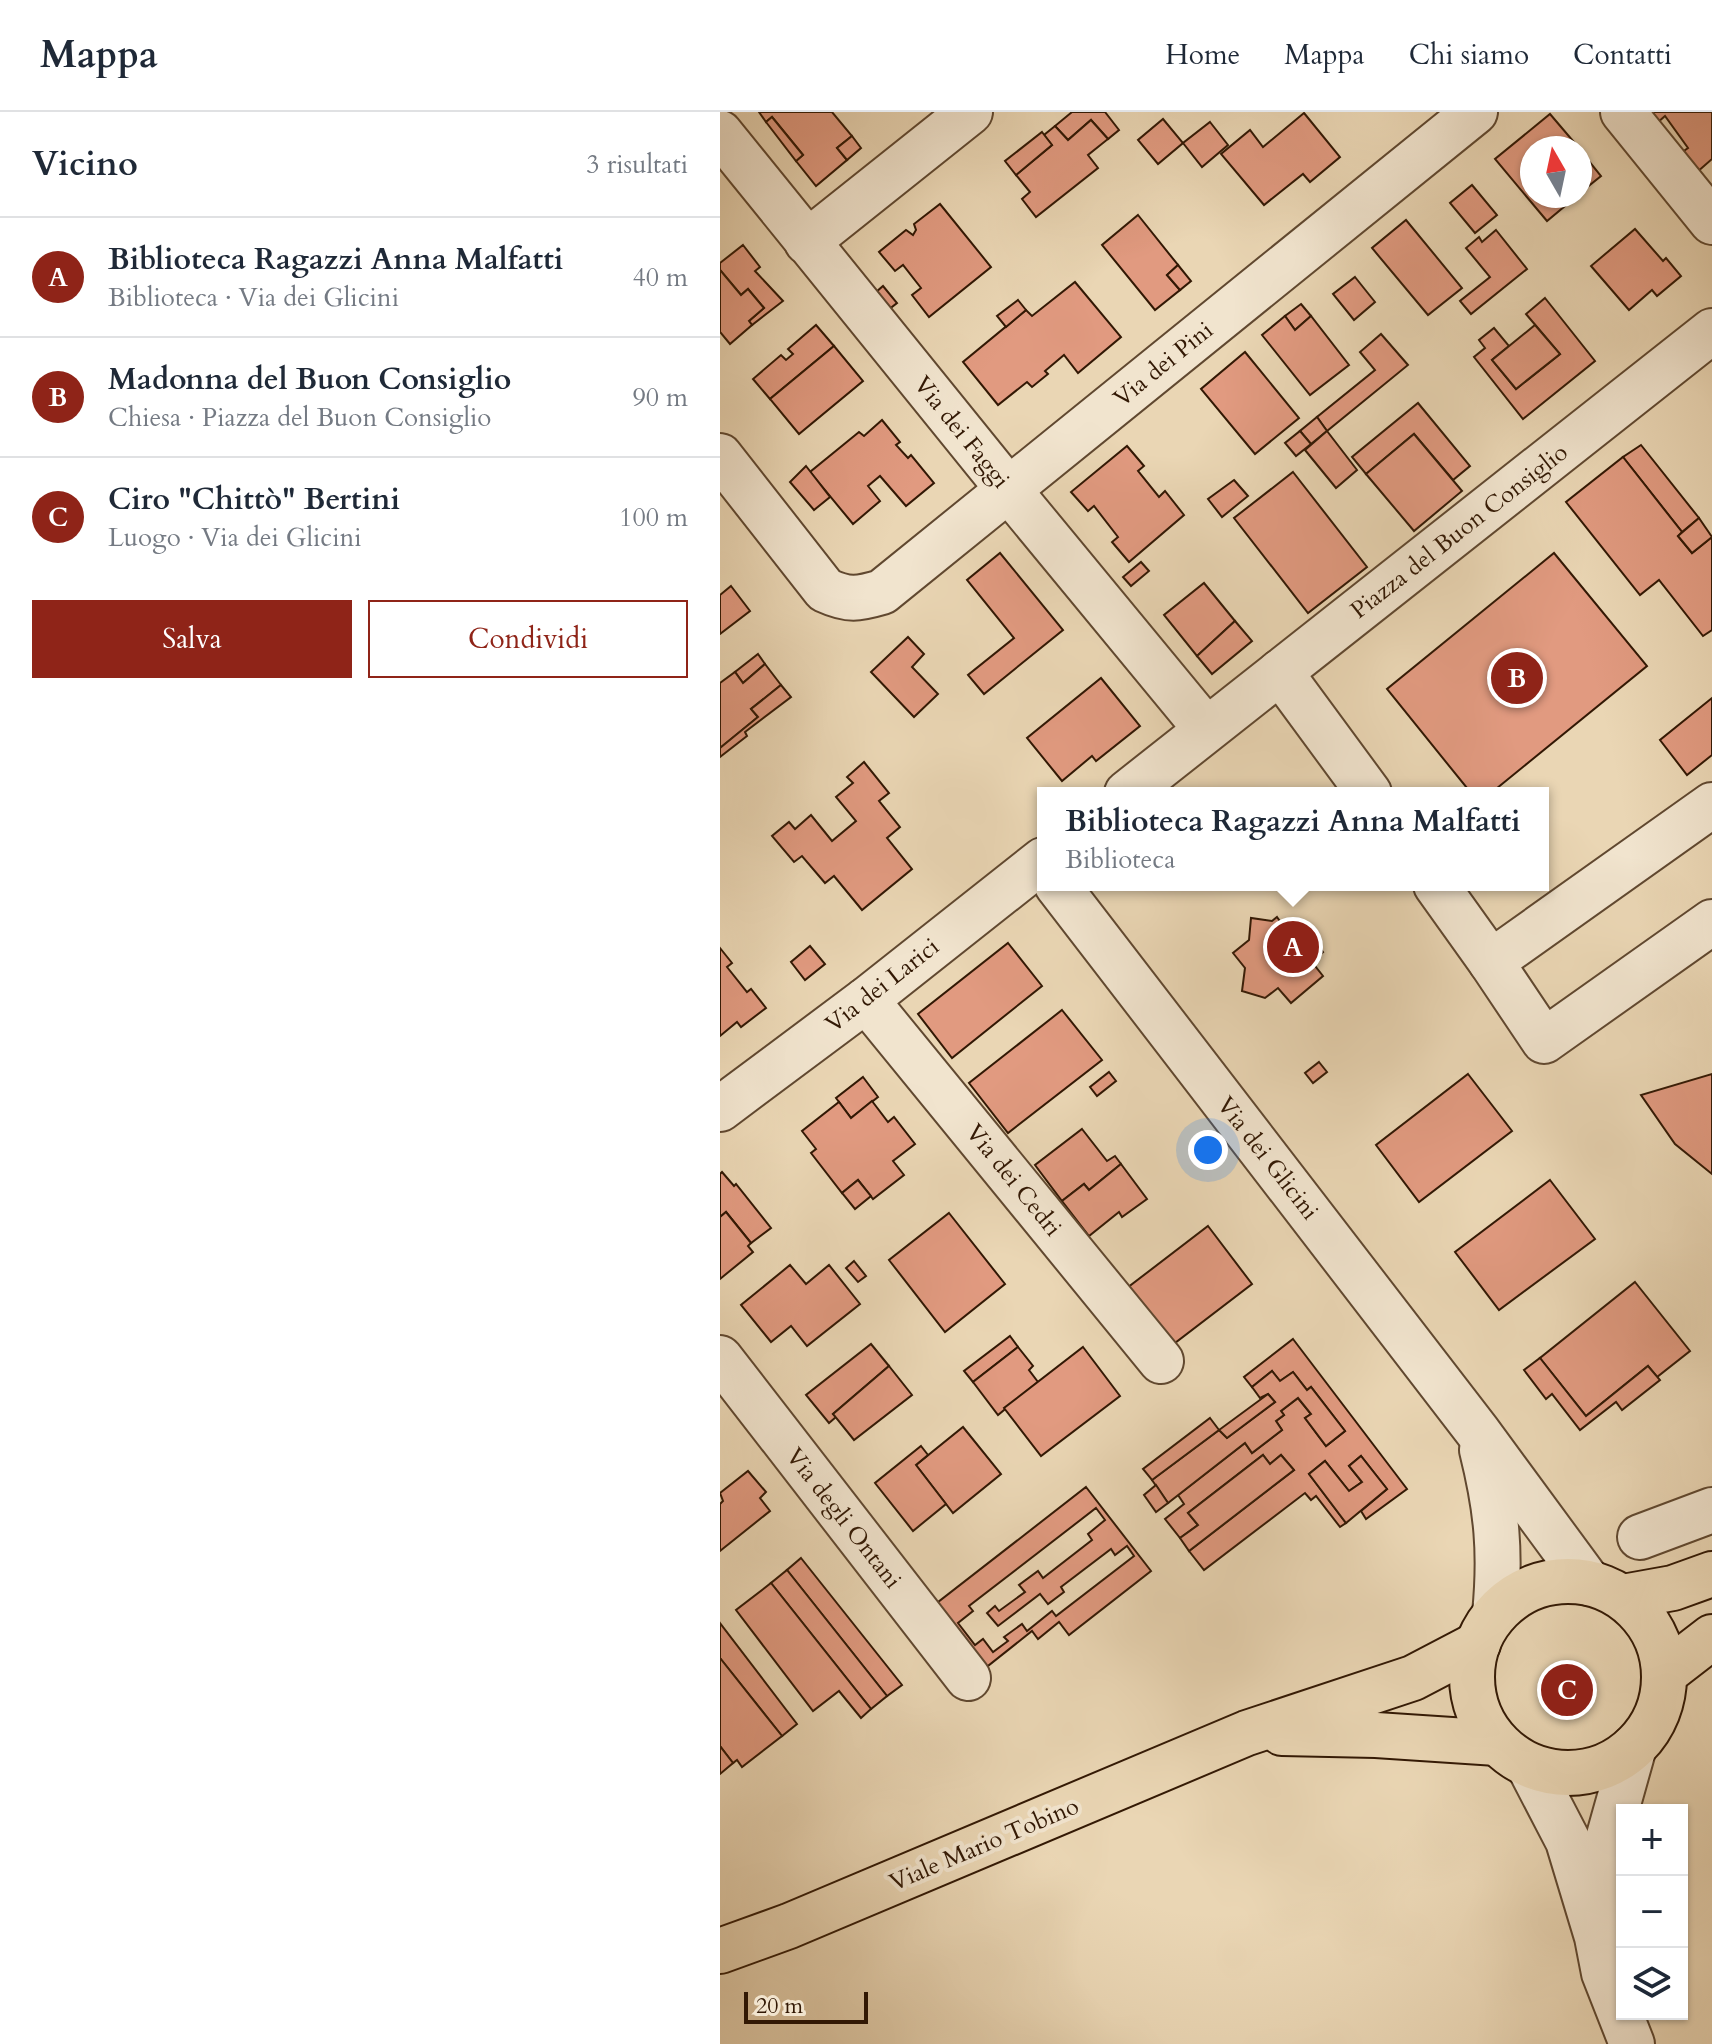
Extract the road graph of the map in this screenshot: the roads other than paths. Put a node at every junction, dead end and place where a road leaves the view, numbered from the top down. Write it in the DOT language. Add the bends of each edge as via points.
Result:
graph roads {
  1 [pos="970,112"];
  2 [pos="1475,112"];
  3 [pos="1623,112"];
  4 [pos="720,133"];
  5 [pos="1712,222"];
  6 [pos="807,242"];
  7 [pos="1712,331"];
  8 [pos="720,456"];
  9 [pos="1008,489"];
  10 [pos="1280,672"];
  11 [pos="1206,729"];
  12 [pos="1134,787"];
  13 [pos="1365,787"];
  14 [pos="1712,805"];
  15 [pos="1037,875"];
  16 [pos="1064,891"];
  17 [pos="1440,891"];
  18 [pos="1712,922"];
  19 [pos="1491,962"];
  20 [pos="866,1000"];
  21 [pos="720,1109"];
  22 [pos="720,1358"];
  23 [pos="1161,1361"];
  24 [pos="1478,1432"];
  25 [pos="1712,1510"];
  26 [pos="1640,1537"];
  27 [pos="1712,1574"];
  28 [pos="1606,1590"];
  29 [pos="1486,1629"];
  30 [pos="1712,1637"];
  31 [pos="1664,1674"];
  32 [pos="968,1678"];
  33 [pos="1247,1733"];
  34 [pos="1634,1747"];
  35 [pos="1513,1754"];
  36 [pos="1597,1937"];
  37 [pos="720,1951"];
  38 [pos="1624,2025"];
  1 -- 6 [label="street"];
  2 -- 9 [label="street, Via dei Pini"];
  3 -- 5 [label="street"];
  4 -- 6 [label="street, Via dei Faggi"];
  6 -- 9 [label="street, Via dei Faggi"];
  7 -- 10 [label="street, Piazza del Buon Consiglio"];
  8 -- 9 [label="street, Via dei Pini" via="825,590 843,598 882,592"];
  9 -- 11 [label="street, Via dei Faggi"];
  10 -- 11 [label="street, Piazza del Buon Consiglio"];
  10 -- 13 [label="street"];
  11 -- 12 [label="street"];
  14 -- 19 [label="street"];
  15 -- 20 [label="street, Via dei Larici"];
  16 -- 24 [label="street, Via dei Glicini"];
  17 -- 19 [label="street"];
  18 -- 19 [label="street" via="1544,1041"];
  20 -- 21 [label="street, Via dei Larici"];
  20 -- 23 [label="street, Via dei Cedri"];
  22 -- 32 [label="street, Via degli Ontani"];
  24 -- 28 [label="street, Via dei Glicini"];
  24 -- 29 [label="street, Via dei Glicini" via="1498,1534 1499,1570"];
  25 -- 26 [label="street"];
  27 -- 28 [label="main road" via="1673,1588"];
  28 -- 29 [label="main road" via="1564,1581 1538,1586 1515,1597"];
  28 -- 31 [label="main road" via="1650,1626"];
  29 -- 33 [label="main road, Viale Mario Tobino" via="1413,1678"];
  29 -- 35 [label="main road" via="1472,1666 1472,1690 1478,1712"];
  30 -- 31 [label="main road"];
  31 -- 34 [label="main road" via="1651,1726"];
  33 -- 35 [label="main road, Viale Mario Tobino" via="1376,1735"];
  33 -- 37 [label="main road, Viale Mario Tobino"];
  34 -- 35 [label="main road" via="1611,1763 1584,1772 1556,1772"];
  34 -- 36 [label="street" via="1609,1836"];
  35 -- 36 [label="street" via="1568,1841"];
  36 -- 38 [label="street"];
}
